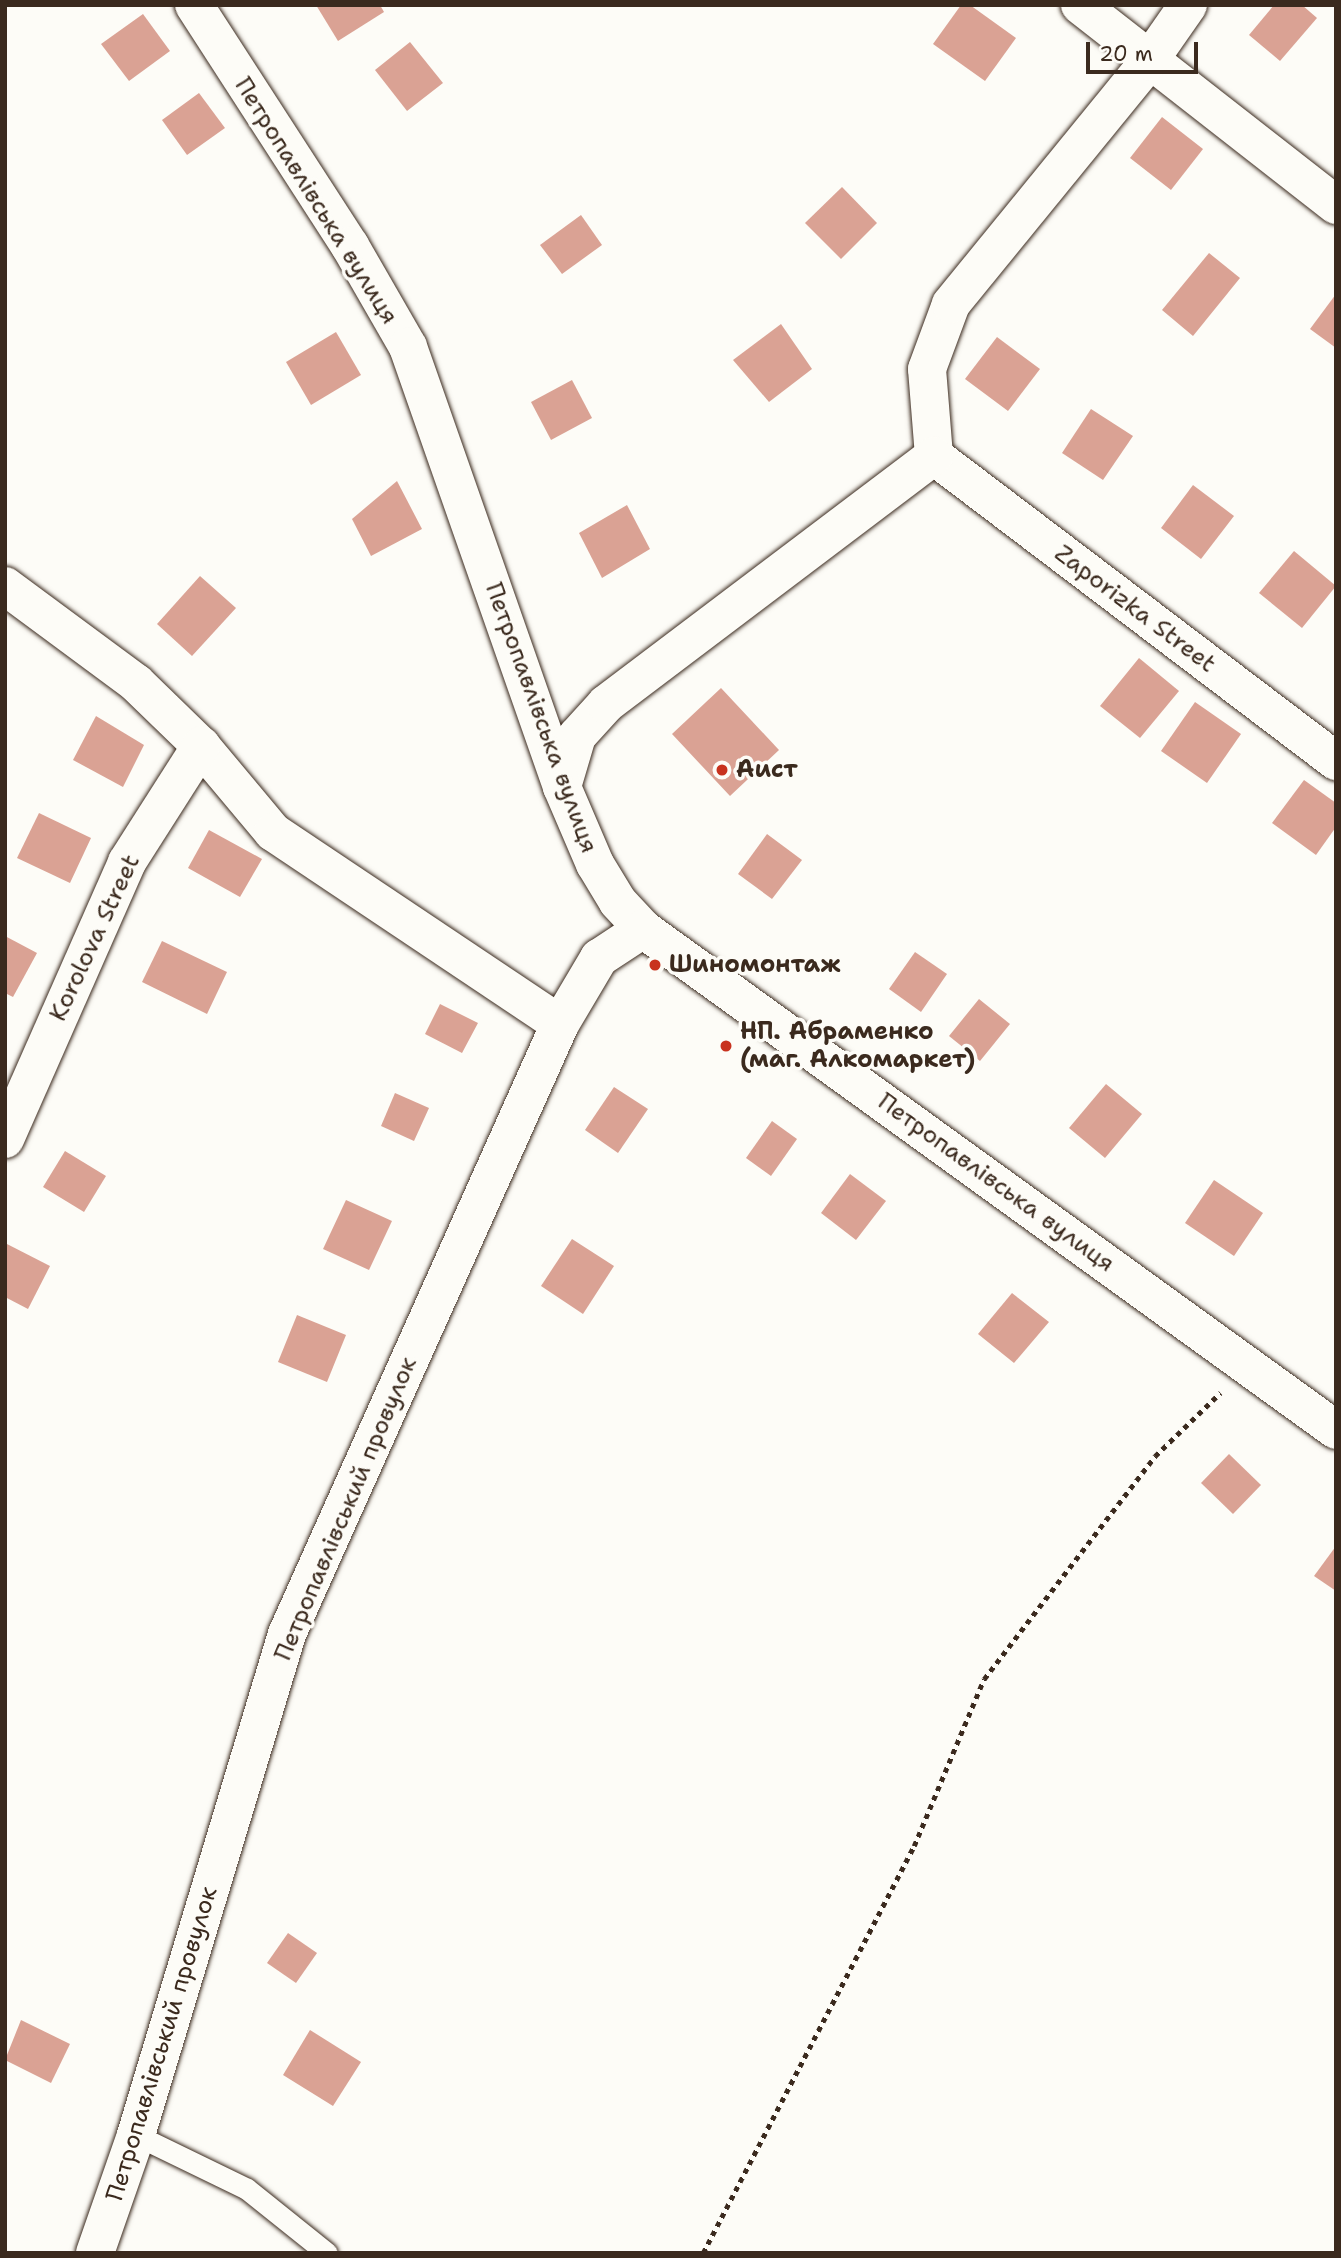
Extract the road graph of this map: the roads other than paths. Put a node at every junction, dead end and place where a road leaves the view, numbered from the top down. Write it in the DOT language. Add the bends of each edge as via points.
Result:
graph roads {
  1 [pos="194,5"];
  2 [pos="1080,5"];
  3 [pos="1188,5"];
  4 [pos="1149,61"];
  5 [pos="1336,205"];
  6 [pos="934,456"];
  7 [pos="5,586"];
  8 [pos="201,746"];
  9 [pos="1336,761"];
  10 [pos="562,787"];
  11 [pos="643,929"];
  12 [pos="560,1024"];
  13 [pos="5,1139"];
  14 [pos="1336,1430"];
  15 [pos="136,2135"];
  16 [pos="95,2253"];
  17 [pos="327,2253"];
  1 -- 10 [label="street, Петропавлівська вулиця" via="351,246 408,347"];
  2 -- 4 [label="street"];
  3 -- 4 [label="street"];
  4 -- 5 [label="street"];
  4 -- 6 [label="street" via="951,304 927,369"];
  6 -- 9 [label="street, Zaporizka Street"];
  6 -- 10 [label="street" via="606,704 577,736"];
  7 -- 8 [label="street" via="136,683"];
  8 -- 12 [label="street" via="273,832"];
  8 -- 13 [label="street, Korolova Street" via="127,862"];
  10 -- 11 [label="street, Петропавлівська вулиця" via="594,864 618,902"];
  11 -- 12 [label="street, Петропавлівський провулок" via="599,958"];
  11 -- 14 [label="street, Петропавлівська вулиця"];
  12 -- 15 [label="street, Петропавлівський провулок" via="288,1634"];
  15 -- 16 [label="street, Петропавлівський провулок"];
  15 -- 17 [label="lane" via="247,2189"];
}
